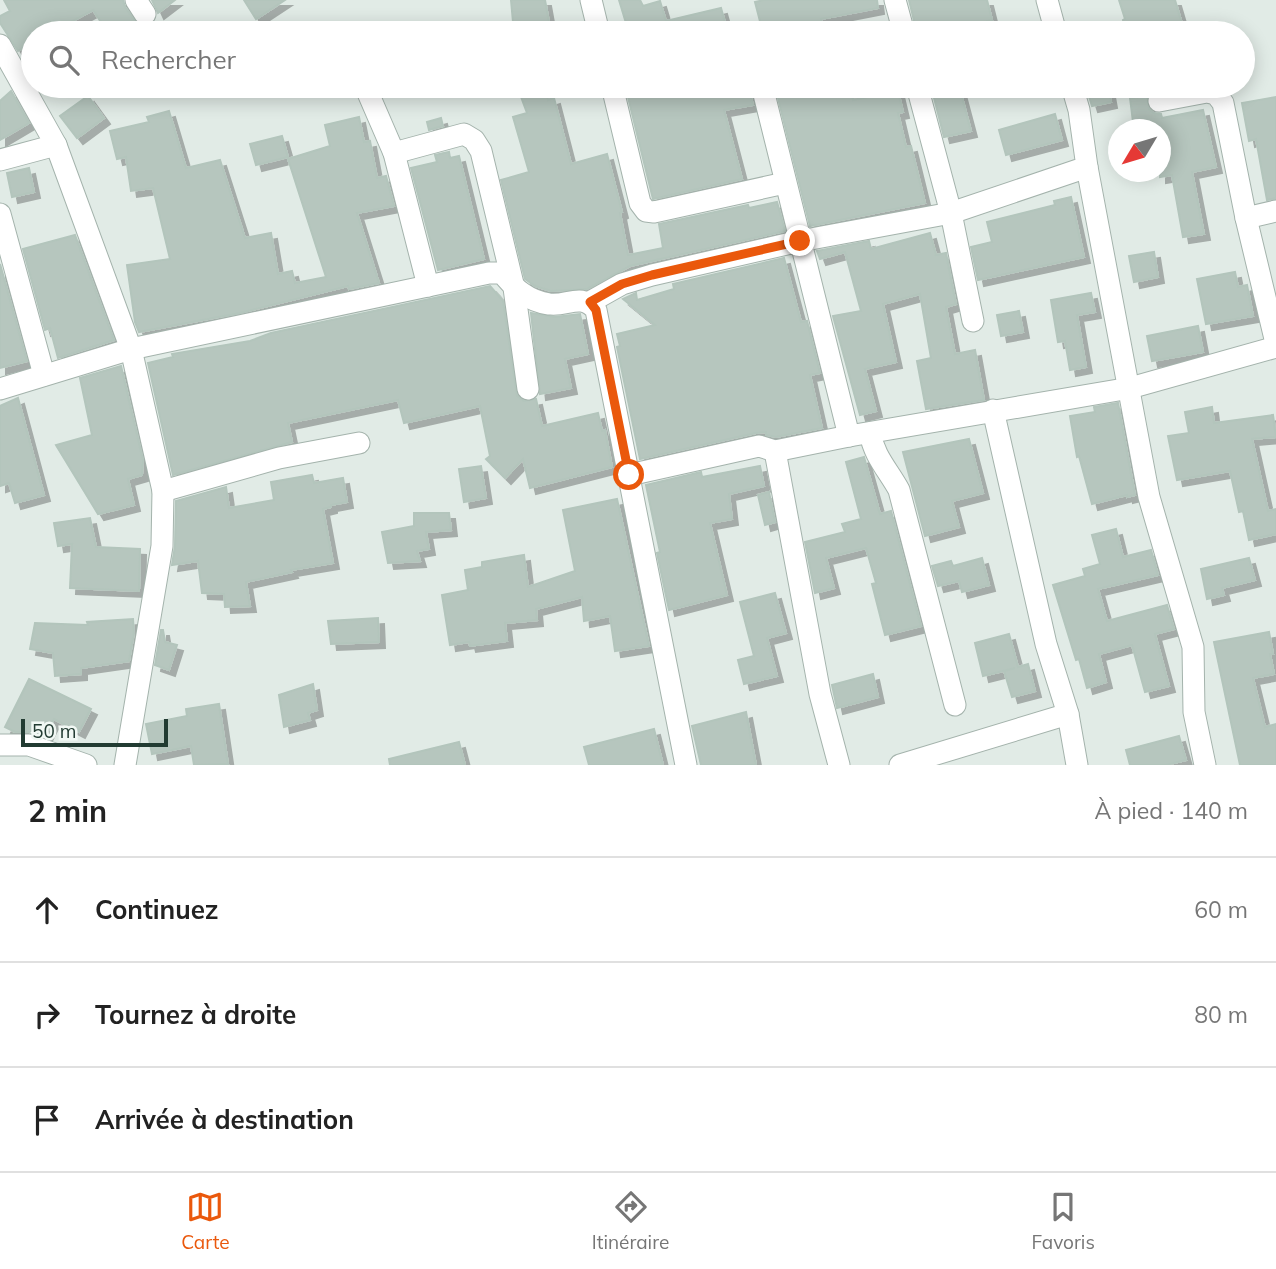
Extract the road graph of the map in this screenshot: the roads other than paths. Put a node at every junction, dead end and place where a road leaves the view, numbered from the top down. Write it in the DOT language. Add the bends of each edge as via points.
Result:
graph roads {
  1 [pos="591,0"];
  2 [pos="895,0"];
  3 [pos="1047,0"];
  4 [pos="596,21"];
  5 [pos="901,21"];
  6 [pos="1053,21"];
  7 [pos="0,44"];
  8 [pos="21,82"];
  9 [pos="30,98"];
  10 [pos="370,98"];
  11 [pos="615,98"];
  12 [pos="765,98"];
  13 [pos="920,98"];
  14 [pos="1076,98"];
  15 [pos="1175,98"];
  16 [pos="1219,98"];
  17 [pos="1159,101"];
  18 [pos="56,145"];
  19 [pos="394,153"];
  20 [pos="0,160"];
  21 [pos="1087,167"];
  22 [pos="785,183"];
  23 [pos="1276,211"];
  24 [pos="951,213"];
  25 [pos="0,214"];
  26 [pos="1246,218"];
  27 [pos="800,241"];
  28 [pos="428,286"];
  29 [pos="514,288"];
  30 [pos="590,302"];
  31 [pos="973,321"];
  32 [pos="1276,345"];
  33 [pos="131,349"];
  34 [pos="44,375"];
  35 [pos="0,388"];
  36 [pos="1130,388"];
  37 [pos="528,389"];
  38 [pos="993,410"];
  39 [pos="860,434"];
  40 [pos="359,443"];
  41 [pos="775,451"];
  42 [pos="629,475"];
  43 [pos="163,491"];
  44 [pos="955,705"];
  45 [pos="1069,715"];
  46 [pos="1,747"];
  47 [pos="86,765"];
  48 [pos="125,765"];
  49 [pos="686,765"];
  50 [pos="839,765"];
  51 [pos="900,765"];
  52 [pos="1077,765"];
  53 [pos="1205,765"];
  1 -- 4 [label="street"];
  2 -- 5 [label="street"];
  3 -- 6 [label="street"];
  7 -- 8 [label="street"];
  9 -- 18 [label="street"];
  10 -- 19 [label="street"];
  11 -- 22 [label="street" via="640,203 646,211"];
  12 -- 22 [label="street"];
  13 -- 24 [label="street"];
  14 -- 21 [label="street"];
  15 -- 17 [label="street"];
  16 -- 26 [label="street"];
  18 -- 20 [label="street"];
  18 -- 33 [label="street"];
  19 -- 28 [label="street"];
  19 -- 29 [label="street" via="464,134 474,139 481,150"];
  21 -- 24 [label="street"];
  21 -- 36 [label="street"];
  22 -- 27 [label="street"];
  23 -- 26 [label="street"];
  24 -- 27 [label="street"];
  24 -- 31 [label="street"];
  25 -- 34 [label="street"];
  26 -- 32 [label="street"];
  27 -- 30 [label="street" via="652,275 622,284"];
  27 -- 39 [label="street"];
  28 -- 29 [label="street" via="502,274"];
  28 -- 33 [label="street"];
  29 -- 30 [label="street" via="551,305"];
  29 -- 37 [label="street"];
  30 -- 42 [label="street" via="596,310"];
  32 -- 36 [label="street"];
  33 -- 34 [label="street"];
  33 -- 43 [label="street"];
  34 -- 35 [label="street"];
  36 -- 38 [label="street"];
  36 -- 53 [label="street" via="1149,497 1193,647 1194,712"];
  38 -- 39 [label="street"];
  38 -- 45 [label="street" via="1046,644"];
  39 -- 41 [label="street"];
  39 -- 44 [label="street" via="899,490"];
  40 -- 43 [label="street" via="278,458"];
  41 -- 42 [label="street" via="759,446"];
  41 -- 50 [label="street" via="820,694"];
  42 -- 49 [label="street"];
  43 -- 48 [label="street" via="162,546"];
  45 -- 51 [label="street"];
  45 -- 52 [label="street"];
  46 -- 47 [label="street" via="29,745"];
}
